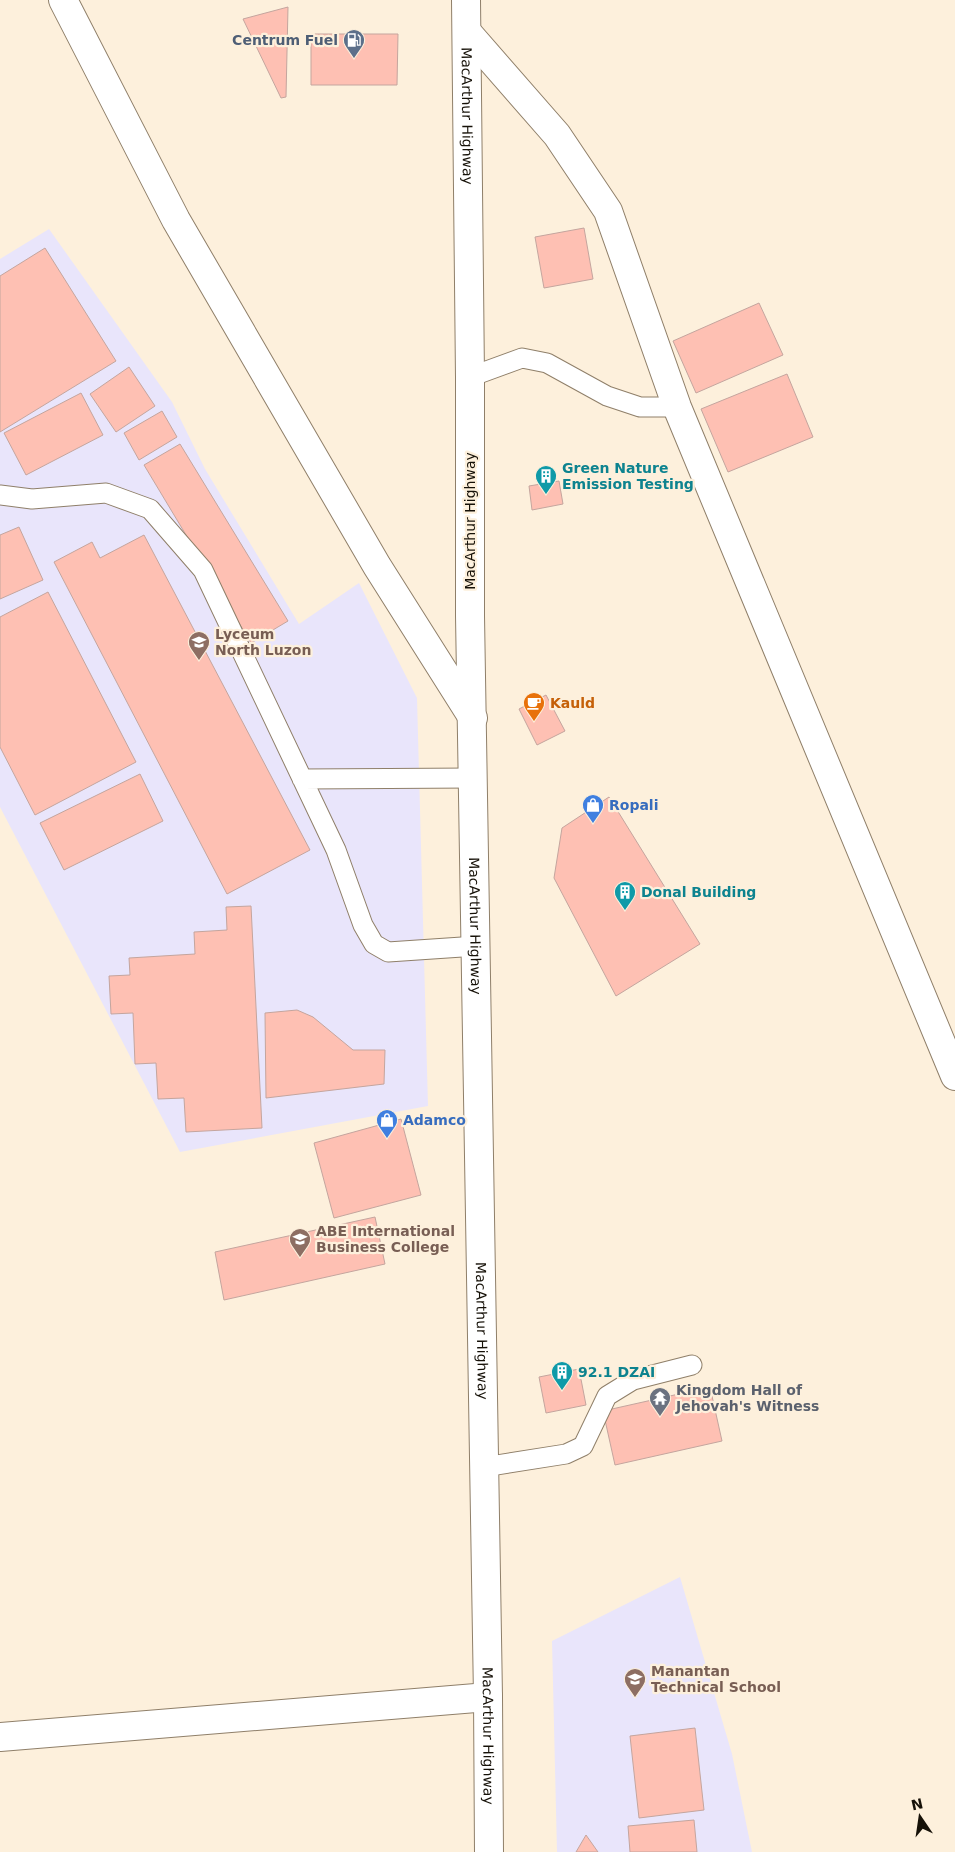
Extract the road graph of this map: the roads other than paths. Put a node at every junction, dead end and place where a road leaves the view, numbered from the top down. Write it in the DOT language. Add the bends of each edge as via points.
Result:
graph roads {
  1 [pos="63,0"];
  2 [pos="466,0"];
  3 [pos="467,32"];
  4 [pos="470,377"];
  5 [pos="676,407"];
  6 [pos="0,494"];
  7 [pos="473,718"];
  8 [pos="474,778"];
  9 [pos="302,779"];
  10 [pos="476,946"];
  11 [pos="955,1076"];
  12 [pos="692,1364"];
  13 [pos="484,1467"];
  14 [pos="488,1697"];
  15 [pos="0,1737"];
  16 [pos="489,1852"];
  1 -- 7 [label="street" via="176,220 372,558"];
  2 -- 3 [label="street, MacArthur Highway"];
  3 -- 4 [label="street, MacArthur Highway"];
  3 -- 5 [label="street" via="557,135 608,211"];
  4 -- 5 [label="lane" via="522,358 548,364 607,396 640,407"];
  4 -- 7 [label="street, MacArthur Highway"];
  5 -- 11 [label="street"];
  6 -- 9 [label="lane" via="32,499 106,493 150,508 203,570"];
  7 -- 8 [label="street, MacArthur Highway"];
  8 -- 9 [label="lane"];
  8 -- 10 [label="street, MacArthur Highway"];
  9 -- 10 [label="lane" via="336,850 363,925 374,944 388,952"];
  10 -- 13 [label="street, MacArthur Highway"];
  12 -- 13 [label="lane" via="633,1380 607,1396 583,1446 566,1454"];
  13 -- 14 [label="street, MacArthur Highway"];
  14 -- 15 [label="street"];
  14 -- 16 [label="street, MacArthur Highway"];
}
